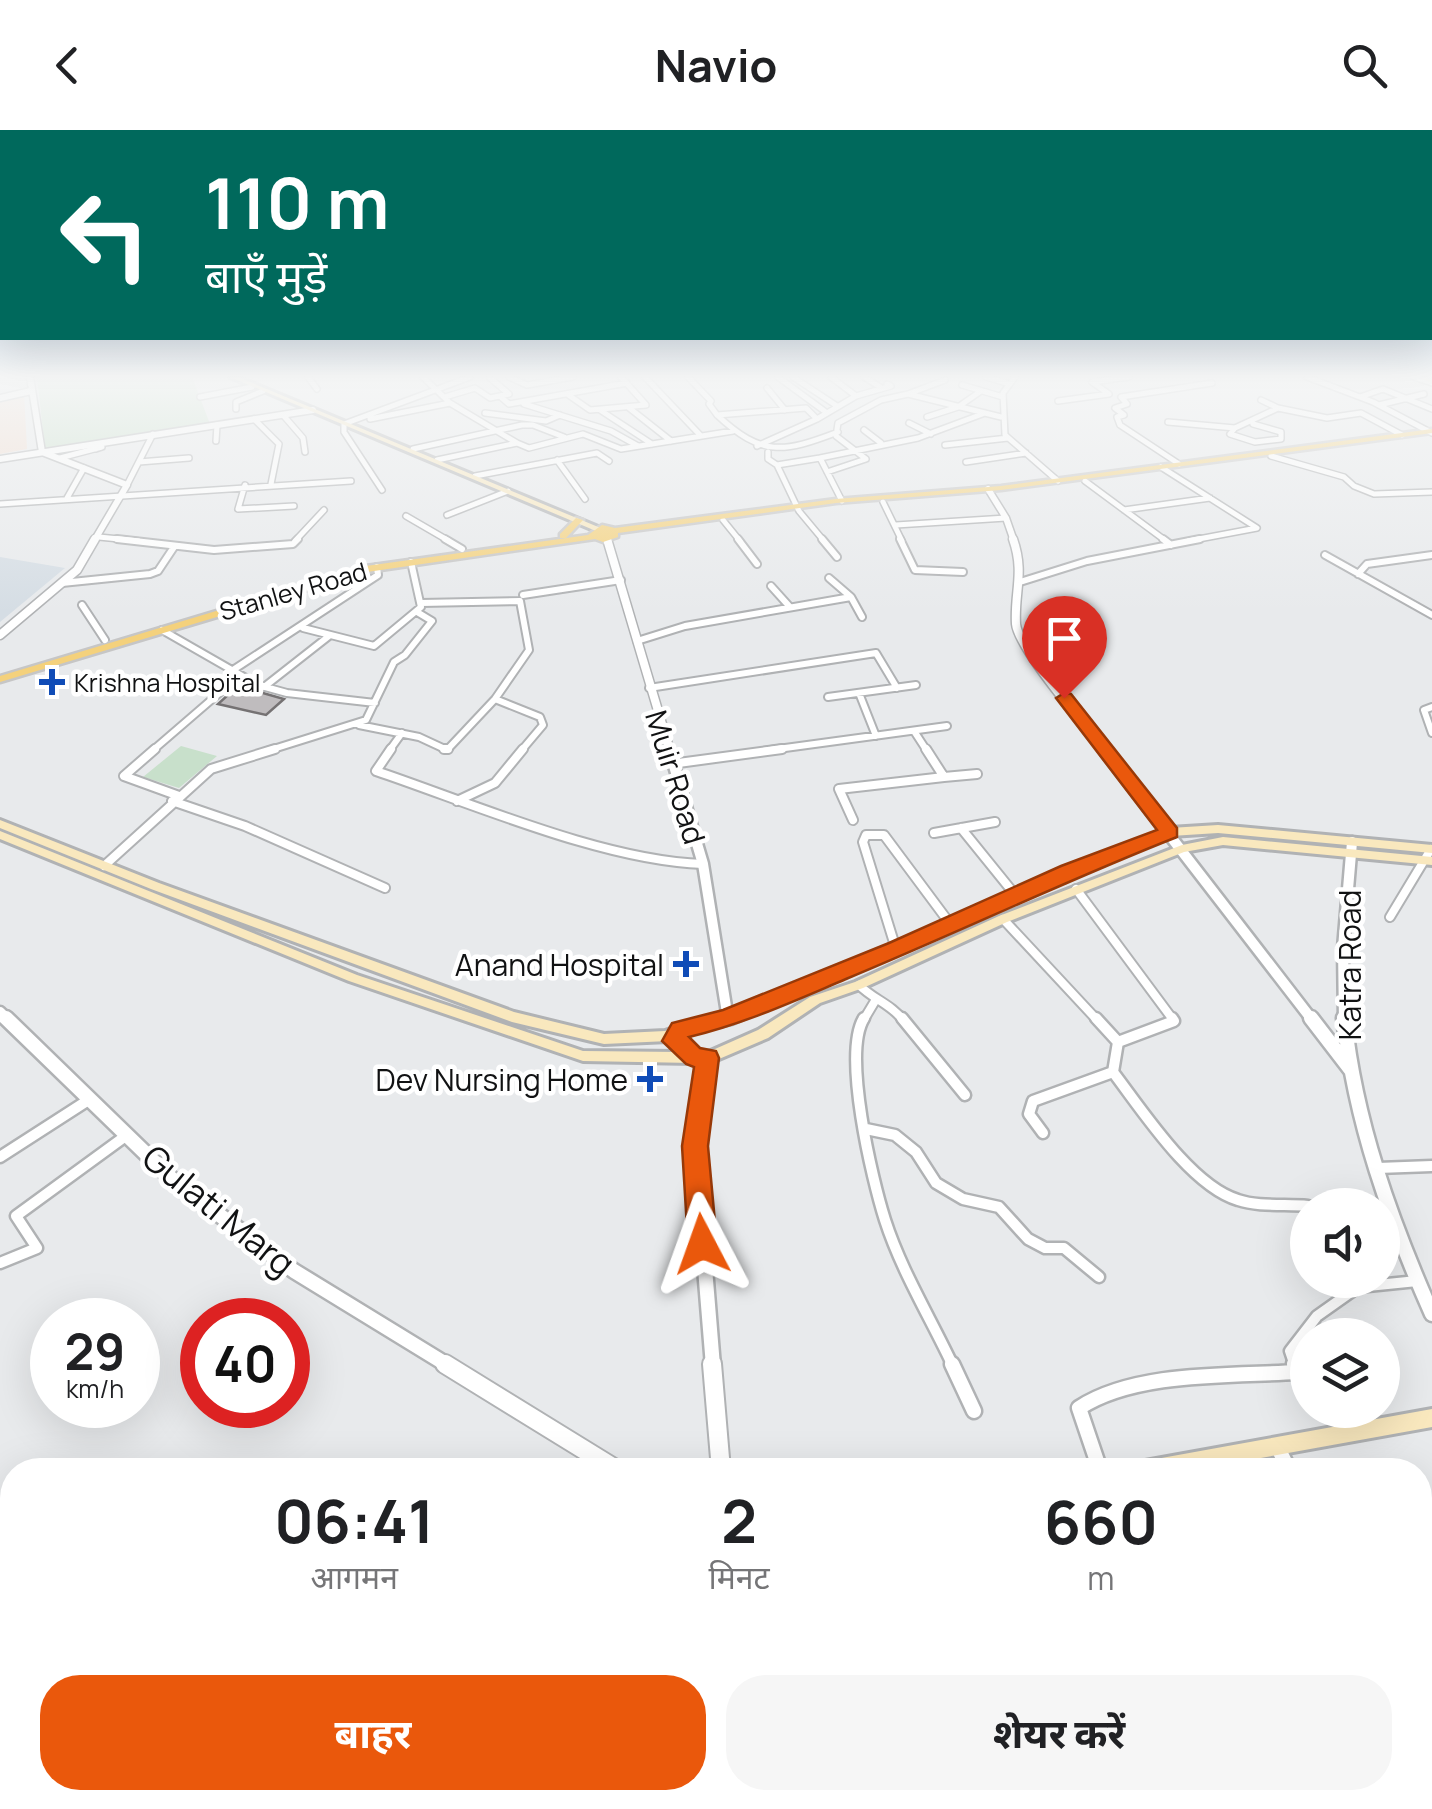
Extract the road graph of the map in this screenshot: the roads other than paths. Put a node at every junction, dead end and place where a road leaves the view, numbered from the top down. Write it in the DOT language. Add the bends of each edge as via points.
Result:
graph roads {
  1 [pos="52,455"];
  2 [pos="69,455"];
  3 [pos="141,455"];
  4 [pos="277,455"];
  5 [pos="359,455"];
  6 [pos="427,455"];
  7 [pos="459,455"];
  8 [pos="583,455"];
  9 [pos="601,455"];
  10 [pos="770,455"];
  11 [pos="830,455"];
  12 [pos="860,455"];
  13 [pos="982,455"];
  14 [pos="1010,455"];
  15 [pos="1029,455"];
  16 [pos="1166,455"];
  17 [pos="1262,455"];
  18 [pos="1264,455"];
  19 [pos="1279,455"];
  20 [pos="60,458"];
  21 [pos="189,458"];
  22 [pos="820,458"];
  23 [pos="986,459"];
  24 [pos="437,460"];
  25 [pos="556,460"];
  26 [pos="609,460"];
  27 [pos="138,462"];
  28 [pos="966,462"];
  29 [pos="777,464"];
  30 [pos="1179,464"];
  31 [pos="84,468"];
  32 [pos="1164,468"];
  33 [pos="827,472"];
  34 [pos="475,476"];
  35 [pos="1058,480"];
  36 [pos="351,481"];
  37 [pos="1085,481"];
  38 [pos="246,484"];
  39 [pos="271,484"];
  40 [pos="125,490"];
  41 [pos="382,490"];
  42 [pos="508,491"];
  43 [pos="990,491"];
  44 [pos="1432,492"];
  45 [pos="67,498"];
  46 [pos="1210,498"];
  47 [pos="584,499"];
  48 [pos="842,500"];
  49 [pos="883,502"];
  50 [pos="0,504"];
  51 [pos="294,506"];
  52 [pos="798,509"];
  53 [pos="324,510"];
  54 [pos="1124,510"];
  55 [pos="448,515"];
  56 [pos="406,516"];
  57 [pos="1006,518"];
  58 [pos="579,520"];
  59 [pos="723,520"];
  60 [pos="896,525"];
  61 [pos="594,533"];
  62 [pos="612,535"];
  63 [pos="563,536"];
  64 [pos="99,537"];
  65 [pos="1172,544"];
  66 [pos="174,547"];
  67 [pos="462,549"];
  68 [pos="1325,555"];
  69 [pos="1432,555"];
  70 [pos="837,558"];
  71 [pos="411,562"];
  72 [pos="757,564"];
  73 [pos="377,567"];
  74 [pos="964,572"];
  75 [pos="1358,574"];
  76 [pos="829,578"];
  77 [pos="620,580"];
  78 [pos="1020,582"];
  79 [pos="62,583"];
  80 [pos="772,586"];
  81 [pos="522,595"];
  82 [pos="850,597"];
  83 [pos="82,605"];
  84 [pos="789,606"];
  85 [pos="419,608"];
  86 [pos="1432,615"];
  87 [pos="862,617"];
  88 [pos="303,628"];
  89 [pos="162,630"];
  90 [pos="0,635"];
  91 [pos="329,636"];
  92 [pos="106,640"];
  93 [pos="636,641"];
  94 [pos="236,673"];
  95 [pos="0,676"];
  96 [pos="916,685"];
  97 [pos="264,688"];
  98 [pos="649,688"];
  99 [pos="897,688"];
  100 [pos="859,693"];
  101 [pos="828,697"];
  102 [pos="495,699"];
  103 [pos="375,703"];
  104 [pos="1432,707"];
  105 [pos="356,724"];
  106 [pos="946,726"];
  107 [pos="914,731"];
  108 [pos="402,733"];
  109 [pos="1432,733"];
  110 [pos="876,736"];
  111 [pos="671,764"];
  112 [pos="977,774"];
  113 [pos="944,777"];
  114 [pos="176,799"];
  115 [pos="457,801"];
  116 [pos="854,820"];
  117 [pos="995,822"];
  118 [pos="0,824"];
  119 [pos="961,828"];
  120 [pos="934,832"];
  121 [pos="1170,832"];
  122 [pos="0,835"];
  123 [pos="1352,847"];
  124 [pos="1182,849"];
  125 [pos="1430,855"];
  126 [pos="703,864"];
  127 [pos="104,866"];
  128 [pos="386,888"];
  129 [pos="1076,889"];
  130 [pos="1016,896"];
  131 [pos="1390,917"];
  132 [pos="1002,919"];
  133 [pos="951,925"];
  134 [pos="896,949"];
  135 [pos="859,985"];
  136 [pos="875,1000"];
  137 [pos="0,1012"];
  138 [pos="742,1012"];
  139 [pos="728,1018"];
  140 [pos="681,1030"];
  141 [pos="749,1040"];
  142 [pos="1118,1042"];
  143 [pos="701,1058"];
  144 [pos="1351,1070"];
  145 [pos="1113,1072"];
  146 [pos="965,1095"];
  147 [pos="90,1099"];
  148 [pos="866,1129"];
  149 [pos="1043,1133"];
  150 [pos="127,1135"];
  151 [pos="0,1156"];
  152 [pos="1432,1166"];
  153 [pos="1378,1168"];
  154 [pos="1382,1188"];
  155 [pos="1290,1204"];
  156 [pos="1400,1242"];
  157 [pos="0,1263"];
  158 [pos="1099,1277"];
  159 [pos="1417,1281"];
  160 [pos="1432,1314"];
  161 [pos="974,1411"];
  162 [pos="1432,1418"];
  163 [pos="1276,1445"];
  164 [pos="598,1458"];
  165 [pos="721,1458"];
  166 [pos="1096,1458"];
  167 [pos="1208,1458"];
  168 [pos="1283,1458"];
  1 -- 20 [label="street"];
  2 -- 20 [label="street"];
  3 -- 27 [label="street"];
  4 -- 39 [label="street"];
  5 -- 41 [label="street"];
  6 -- 24 [label="main road"];
  7 -- 24 [label="street"];
  8 -- 25 [label="street"];
  9 -- 26 [label="street"];
  10 -- 29 [label="street"];
  11 -- 22 [label="street"];
  12 -- 33 [label="street" via="866,459"];
  13 -- 23 [label="street"];
  14 -- 23 [label="street"];
  15 -- 35 [label="street"];
  16 -- 30 [label="street"];
  17 -- 30 [label="main road"];
  18 -- 32 [label="main road"];
  19 -- 44 [label="street" via="1344,477 1380,498"];
  20 -- 31 [label="street"];
  21 -- 27 [label="street"];
  22 -- 29 [label="street"];
  22 -- 33 [label="street"];
  23 -- 28 [label="street"];
  24 -- 34 [label="main road"];
  25 -- 34 [label="street"];
  25 -- 47 [label="street"];
  27 -- 40 [label="street"];
  29 -- 52 [label="street"];
  30 -- 32 [label="main road"];
  31 -- 40 [label="street"];
  31 -- 45 [label="street"];
  32 -- 35 [label="main road"];
  32 -- 37 [label="main road"];
  32 -- 46 [label="street"];
  33 -- 48 [label="street"];
  34 -- 42 [label="main road"];
  35 -- 43 [label="main road"];
  36 -- 39 [label="street"];
  37 -- 43 [label="main road"];
  37 -- 54 [label="street"];
  38 -- 39 [label="street"];
  38 -- 40 [label="street"];
  38 -- 51 [label="street" via="238,509"];
  40 -- 45 [label="street"];
  40 -- 64 [label="street"];
  42 -- 55 [label="street"];
  42 -- 58 [label="main road"];
  43 -- 48 [label="main road"];
  43 -- 49 [label="main road"];
  43 -- 57 [label="street"];
  45 -- 50 [label="street"];
  46 -- 54 [label="street"];
  46 -- 65 [label="street" via="1257,528"];
  48 -- 52 [label="main road"];
  49 -- 52 [label="main road"];
  49 -- 60 [label="street"];
  52 -- 59 [label="main road"];
  52 -- 62 [label="main road"];
  52 -- 70 [label="street"];
  53 -- 66 [label="street" via="293,544"];
  54 -- 65 [label="street"];
  56 -- 67 [label="street"];
  57 -- 60 [label="street"];
  57 -- 78 [label="street"];
  58 -- 61 [label="main road"];
  58 -- 63 [label="main road"];
  59 -- 62 [label="main road"];
  59 -- 72 [label="street"];
  60 -- 74 [label="street" via="915,570"];
  61 -- 62 [label="main road"];
  61 -- 63 [label="main road, Stanley Road"];
  61 -- 71 [label="main road, Stanley Road"];
  62 -- 77 [label="street, Muir Road"];
  63 -- 67 [label="main road, Stanley Road"];
  64 -- 66 [label="street"];
  64 -- 79 [label="street"];
  65 -- 78 [label="street"];
  66 -- 79 [label="street" via="158,571"];
  67 -- 92 [label="main road, Stanley Road" via="342,569"];
  68 -- 75 [label="street"];
  69 -- 75 [label="street" via="1367,564"];
  71 -- 73 [label="main road, Stanley Road"];
  71 -- 85 [label="street"];
  73 -- 88 [label="street" via="378,575"];
  73 -- 89 [label="main road, Stanley Road"];
  75 -- 86 [label="street"];
  76 -- 82 [label="street"];
  77 -- 81 [label="street"];
  77 -- 93 [label="street, Muir Road"];
  78 -- 121 [label="street" via="1016,627"];
  79 -- 90 [label="street"];
  80 -- 84 [label="street"];
  82 -- 84 [label="street"];
  82 -- 87 [label="street"];
  83 -- 92 [label="street"];
  84 -- 93 [label="street"];
  85 -- 91 [label="street" via="374,646"];
  85 -- 102 [label="street" via="520,601 528,650"];
  85 -- 103 [label="street" via="432,622 394,662"];
  88 -- 91 [label="street"];
  88 -- 94 [label="street"];
  89 -- 94 [label="street"];
  89 -- 95 [label="main road, Stanley Road"];
  91 -- 97 [label="street"];
  92 -- 95 [label="main road, Stanley Road"];
  93 -- 98 [label="street, Muir Road"];
  94 -- 97 [label="street"];
  94 -- 114 [label="street" via="124,776"];
  96 -- 99 [label="street"];
  97 -- 103 [label="street"];
  98 -- 99 [label="street" via="876,653"];
  98 -- 111 [label="street, Muir Road"];
  99 -- 100 [label="street"];
  100 -- 101 [label="street"];
  100 -- 110 [label="street"];
  102 -- 108 [label="street" via="447,750"];
  102 -- 115 [label="street" via="540,717 543,725 495,783"];
  103 -- 105 [label="street"];
  104 -- 109 [label="street" via="1424,710"];
  105 -- 108 [label="street"];
  105 -- 114 [label="street" via="212,769"];
  106 -- 107 [label="street"];
  107 -- 110 [label="street"];
  107 -- 113 [label="street"];
  108 -- 115 [label="street" via="376,771"];
  110 -- 111 [label="street"];
  111 -- 126 [label="street, Muir Road"];
  112 -- 113 [label="street"];
  113 -- 116 [label="street" via="839,789"];
  114 -- 127 [label="street"];
  114 -- 128 [label="street"];
  115 -- 126 [label="street" via="669,864"];
  117 -- 119 [label="street"];
  118 -- 127 [label="main road"];
  119 -- 120 [label="street"];
  119 -- 130 [label="street"];
  121 -- 123 [label="main road" via="1218,830"];
  121 -- 124 [label="street"];
  121 -- 130 [label="main road"];
  122 -- 143 [label="main road" via="352,978 547,1046 583,1056"];
  123 -- 124 [label="main road" via="1223,841"];
  123 -- 125 [label="main road"];
  123 -- 144 [label="street, Katra Road" via="1343,1011"];
  124 -- 129 [label="main road"];
  124 -- 144 [label="street"];
  125 -- 131 [label="street"];
  126 -- 139 [label="street, Muir Road"];
  127 -- 140 [label="main road" via="512,1017 604,1038"];
  129 -- 132 [label="main road"];
  129 -- 142 [label="street" via="1174,1021"];
  130 -- 133 [label="main road"];
  132 -- 135 [label="main road"];
  132 -- 142 [label="street"];
  133 -- 134 [label="main road"];
  133 -- 134 [label="street" via="884,835 866,835"];
  134 -- 138 [label="main road"];
  135 -- 136 [label="street"];
  135 -- 141 [label="main road" via="815,1000"];
  136 -- 146 [label="street" via="892,1006"];
  136 -- 148 [label="street" via="857,1030 854,1054"];
  137 -- 147 [label="street, Gulati Marg"];
  138 -- 139 [label="main road"];
  138 -- 141 [label="main road" via="757,1030"];
  139 -- 140 [label="main road"];
  140 -- 143 [label="main road" via="674,1041"];
  141 -- 143 [label="main road"];
  142 -- 145 [label="street"];
  143 -- 165 [label="street" via="695,1146"];
  144 -- 153 [label="street, Katra Road"];
  145 -- 149 [label="street" via="1033,1101 1029,1114"];
  145 -- 155 [label="street" via="1152,1125 1218,1192"];
  147 -- 150 [label="street, Gulati Marg"];
  147 -- 151 [label="street"];
  148 -- 158 [label="street" via="896,1134 936,1183 963,1199 999,1207 1028,1239 1064,1248"];
  148 -- 161 [label="street" via="885,1221"];
  150 -- 157 [label="street" via="16,1216 37,1248"];
  150 -- 164 [label="street, Gulati Marg" via="174,1180 294,1271"];
  152 -- 153 [label="street"];
  153 -- 154 [label="street, Katra Road"];
  156 -- 159 [label="street, Katra Road"];
  159 -- 160 [label="street, Katra Road"];
  159 -- 166 [label="street" via="1358,1287 1316,1316 1290,1350 1297,1372 1155,1383 1088,1398 1079,1408"];
  162 -- 163 [label="main road"];
  163 -- 167 [label="main road"];
  163 -- 168 [label="street"];
}
